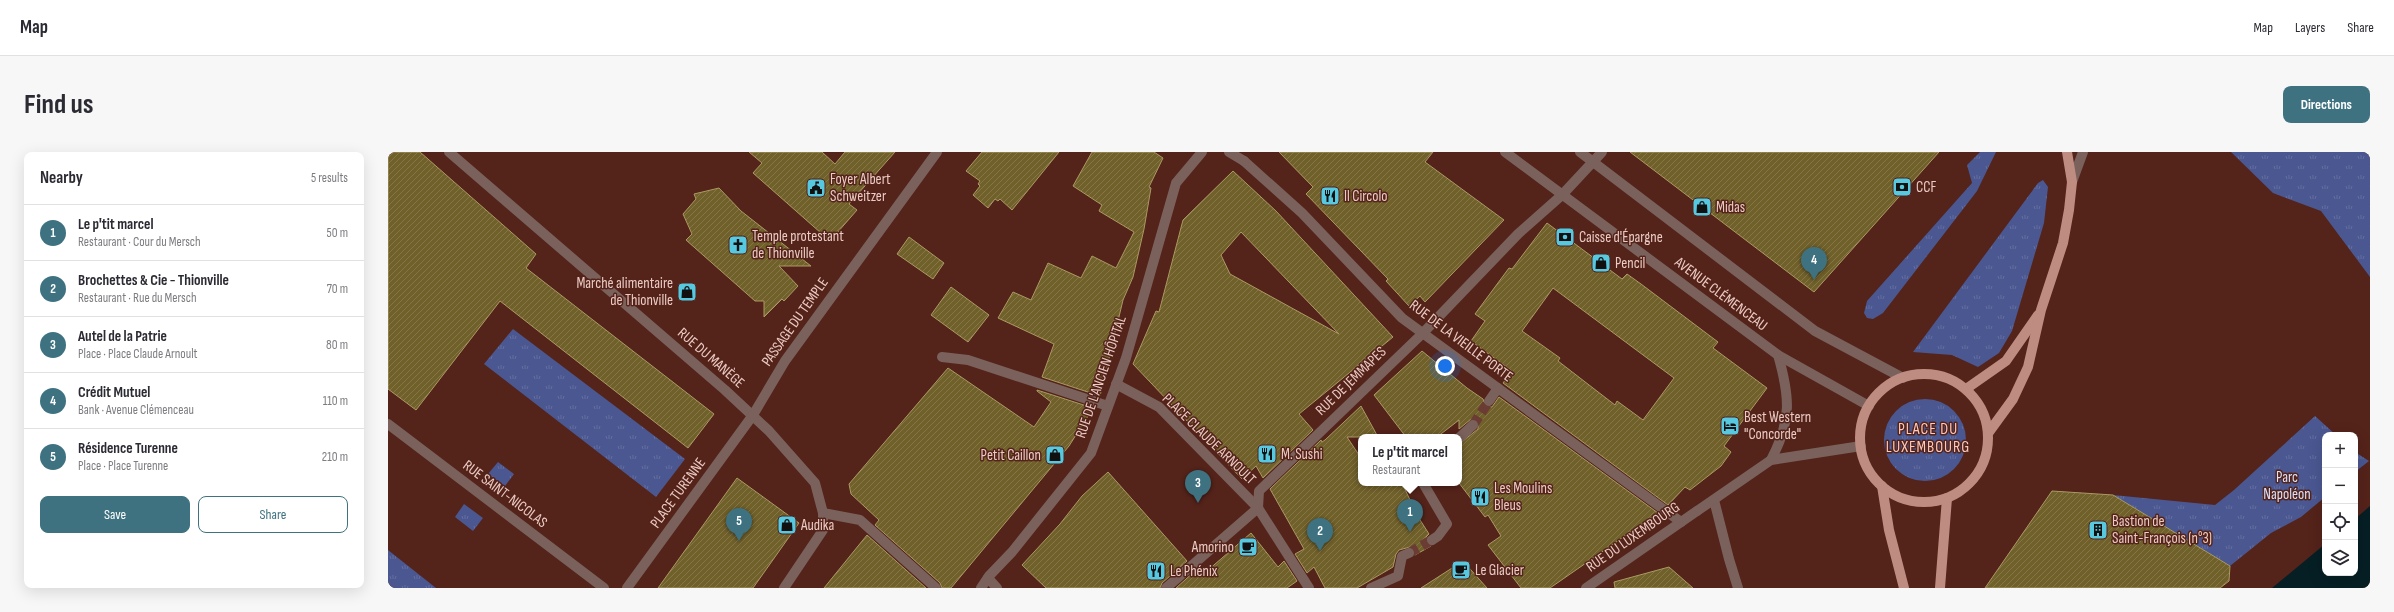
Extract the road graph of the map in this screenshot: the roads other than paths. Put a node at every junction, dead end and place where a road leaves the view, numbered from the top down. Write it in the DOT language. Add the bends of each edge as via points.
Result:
graph roads {
  1 [pos="449,152"];
  2 [pos="937,152"];
  3 [pos="1202,152"];
  4 [pos="1229,152"];
  5 [pos="1505,152"];
  6 [pos="1580,152"];
  7 [pos="1602,152"];
  8 [pos="2068,152"];
  9 [pos="2083,152"];
  10 [pos="1594,163"];
  11 [pos="2072,182"];
  12 [pos="1562,195"];
  13 [pos="2041,310"];
  14 [pos="1423,333"];
  15 [pos="1778,355"];
  16 [pos="942,357"];
  17 [pos="1902,378"];
  18 [pos="1116,384"];
  19 [pos="1498,388"];
  20 [pos="1966,389"];
  21 [pos="1489,401"];
  22 [pos="1108,406"];
  23 [pos="1869,406"];
  24 [pos="753,415"];
  25 [pos="388,424"];
  26 [pos="1472,425"];
  27 [pos="1989,432"];
  28 [pos="1462,435"];
  29 [pos="1861,446"];
  30 [pos="1771,460"];
  31 [pos="1425,486"];
  32 [pos="1882,486"];
  33 [pos="1947,498"];
  34 [pos="1714,500"];
  35 [pos="1258,508"];
  36 [pos="823,513"];
  37 [pos="1681,522"];
  38 [pos="1432,540"];
  39 [pos="1409,553"];
  40 [pos="988,578"];
  41 [pos="604,588"];
  42 [pos="627,588"];
  43 [pos="784,588"];
  44 [pos="936,588"];
  45 [pos="981,588"];
  46 [pos="997,588"];
  47 [pos="1166,588"];
  48 [pos="1309,588"];
  49 [pos="1371,588"];
  50 [pos="1586,588"];
  51 [pos="1738,588"];
  52 [pos="1904,588"];
  53 [pos="1940,588"];
  1 -- 24 [label="street, RUE DU MANÈGE"];
  2 -- 24 [label="street, PASSAGE DU TEMPLE" via="785,361"];
  3 -- 18 [label="street, RUE DE L'ANCIEN HÔPITAL" via="1176,183"];
  4 -- 14 [label="street, RUE DE LA VIEILLE PORTE" via="1244,161 1302,213 1402,318"];
  5 -- 12 [label="street, AVENUE CLÉMENCEAU"];
  6 -- 10 [label="street, AVENUE CLÉMENCEAU"];
  7 -- 10 [label="street, RUE DE JEMMAPES"];
  8 -- 11 [label="main road"];
  9 -- 11 [label="street"];
  10 -- 12 [label="street, RUE DE JEMMAPES"];
  10 -- 17 [label="street, AVENUE CLÉMENCEAU" via="1815,331"];
  11 -- 13 [label="main road" via="2063,243"];
  12 -- 14 [label="street, RUE DE JEMMAPES" via="1518,234"];
  12 -- 15 [label="street, AVENUE CLÉMENCEAU"];
  13 -- 20 [label="main road" via="2006,361"];
  13 -- 27 [label="main road" via="2028,367 2014,399"];
  14 -- 19 [label="street, RUE DE LA VIEILLE PORTE"];
  14 -- 35 [label="street, RUE DE JEMMAPES" via="1260,491"];
  15 -- 23 [label="street, AVENUE CLÉMENCEAU"];
  15 -- 30 [label="street" via="1786,383 1789,411 1786,428"];
  16 -- 22 [label="street" via="968,360"];
  17 -- 20 [label="main road" via="1936,374"];
  17 -- 23 [label="main road" via="1889,384"];
  18 -- 22 [label="street, RUE DE L'ANCIEN HÔPITAL"];
  18 -- 35 [label="street, PLACE CLAUDE ARNOULT" via="1159,407"];
  19 -- 21 [label="street"];
  19 -- 37 [label="street, RUE DE LA VIEILLE PORTE"];
  20 -- 27 [label="main road" via="1977,401 1985,416"];
  22 -- 40 [label="street, RUE DE L'ANCIEN HÔPITAL" via="1091,453"];
  23 -- 29 [label="main road" via="1862,425"];
  24 -- 36 [label="street, RUE DU MANÈGE" via="815,483"];
  24 -- 42 [label="street, PLACE TURENNE"];
  25 -- 41 [label="street, RUE SAINT-NICOLAS"];
  26 -- 28 [label="street"];
  27 -- 33 [label="main road" via="1985,459 1976,475 1964,489"];
  29 -- 30 [label="street"];
  29 -- 32 [label="main road" via="1864,461"];
  30 -- 34 [label="street"];
  31 -- 38 [label="street" via="1447,524"];
  32 -- 33 [label="main road" via="1897,496 1917,501"];
  32 -- 52 [label="main road" via="1888,530"];
  33 -- 53 [label="main road"];
  34 -- 37 [label="street, RUE DU LUXEMBOURG"];
  34 -- 51 [label="street"];
  35 -- 47 [label="street"];
  35 -- 48 [label="street, PLACE CLAUDE ARNOULT"];
  36 -- 43 [label="street, RUE DU MANÈGE" via="823,530"];
  36 -- 44 [label="street" via="860,520"];
  37 -- 50 [label="street, RUE DU LUXEMBOURG"];
  39 -- 49 [label="street" via="1402,556 1398,576"];
  40 -- 45 [label="street, RUE DE L'ANCIEN HÔPITAL"];
  40 -- 46 [label="street"];
}
